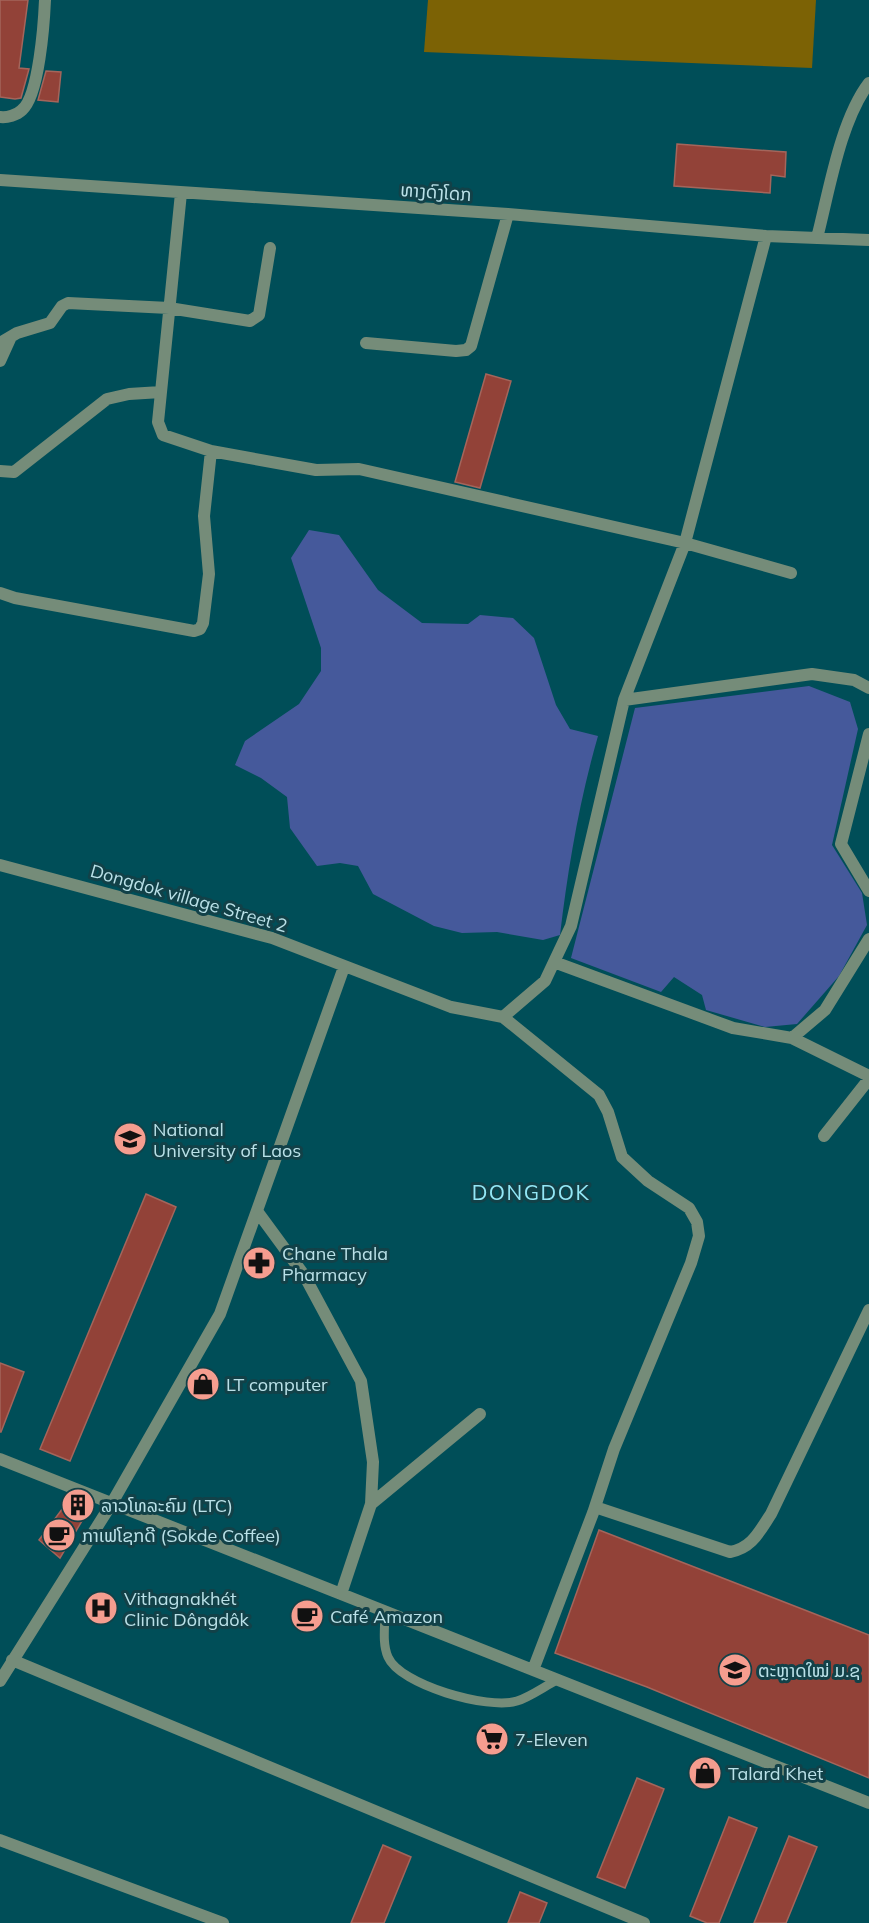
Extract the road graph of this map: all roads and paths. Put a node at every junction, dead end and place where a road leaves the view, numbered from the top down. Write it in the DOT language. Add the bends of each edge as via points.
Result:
graph roads {
  1 [pos="45,0"];
  2 [pos="867,89"];
  3 [pos="0,117"];
  4 [pos="0,180"];
  5 [pos="181,193"];
  6 [pos="508,214"];
  7 [pos="766,236"];
  8 [pos="818,238"];
  9 [pos="869,240"];
  10 [pos="270,248"];
  11 [pos="169,308"];
  12 [pos="5,341"];
  13 [pos="366,344"];
  14 [pos="0,362"];
  15 [pos="161,392"];
  16 [pos="211,451"];
  17 [pos="0,471"];
  18 [pos="685,543"];
  19 [pos="791,573"];
  20 [pos="0,593"];
  21 [pos="869,688"];
  22 [pos="624,700"];
  23 [pos="869,734"];
  24 [pos="0,865"];
  25 [pos="869,891"];
  26 [pos="869,939"];
  27 [pos="554,962"];
  28 [pos="344,967"];
  29 [pos="503,1017"];
  30 [pos="792,1038"];
  31 [pos="869,1078"];
  32 [pos="824,1136"];
  33 [pos="257,1211"];
  34 [pos="867,1318"];
  35 [pos="480,1414"];
  36 [pos="0,1459"];
  37 [pos="112,1503"];
  38 [pos="371,1504"];
  39 [pos="596,1507"];
  40 [pos="341,1594"];
  41 [pos="386,1612"];
  42 [pos="12,1660"];
  43 [pos="533,1670"];
  44 [pos="557,1680"];
  45 [pos="0,1681"];
  46 [pos="869,1803"];
  47 [pos="0,1840"];
  48 [pos="223,1923"];
  49 [pos="644,1923"];
  1 -- 3 [label="street" via="33,93 23,110"];
  2 -- 8 [label="street" via="840,145"];
  4 -- 5 [label="street, ທາງດົງໂດກ"];
  5 -- 6 [label="street, ທາງດົງໂດກ"];
  5 -- 11 [label="street"];
  6 -- 7 [label="street, ທາງດົງໂດກ"];
  6 -- 13 [label="street" via="471,346 456,351"];
  7 -- 8 [label="street, ທາງດົງໂດກ"];
  7 -- 18 [label="street"];
  8 -- 9 [label="street, ທາງດົງໂດກ"];
  10 -- 11 [label="street" via="259,315 250,321"];
  11 -- 12 [label="street" via="68,303 50,324 17,333"];
  11 -- 15 [label="street"];
  12 -- 14 [label="street"];
  15 -- 16 [label="street" via="158,422 163,435"];
  15 -- 17 [label="street" via="107,399 14,472"];
  16 -- 18 [label="street" via="316,470 358,470"];
  16 -- 20 [label="street" via="204,516 209,574 200,629 194,631"];
  18 -- 19 [label="street"];
  18 -- 22 [label="street"];
  21 -- 22 [label="street" via="854,680 812,674"];
  22 -- 27 [label="street" via="571,926"];
  23 -- 25 [label="street" via="842,844"];
  24 -- 28 [label="street, Dongdok village Street 2" via="272,938"];
  26 -- 30 [label="street" via="825,1010"];
  27 -- 29 [label="street" via="545,981"];
  27 -- 30 [label="street" via="733,1028"];
  28 -- 29 [label="street, Dongdok village Street 2" via="451,1007"];
  28 -- 33 [label="street"];
  29 -- 39 [label="street" via="599,1095 622,1157 648,1181 689,1208 697,1222 699,1236 691,1263 614,1449"];
  30 -- 31 [label="street"];
  31 -- 32 [label="street"];
  33 -- 37 [label="street" via="220,1314"];
  33 -- 38 [label="street" via="304,1275 361,1381 373,1462"];
  34 -- 39 [label="street" via="771,1514 752,1543 730,1552"];
  35 -- 38 [label="street"];
  36 -- 37 [label="street"];
  37 -- 40 [label="street"];
  37 -- 42 [label="street"];
  38 -- 40 [label="street"];
  39 -- 43 [label="street"];
  40 -- 41 [label="street"];
  41 -- 43 [label="street"];
  41 -- 44 [label="lane" via="384,1639 388,1657 398,1672 462,1699 516,1702"];
  42 -- 45 [label="street"];
  42 -- 49 [label="street"];
  43 -- 44 [label="street"];
  44 -- 46 [label="street"];
  47 -- 48 [label="street"];
}
